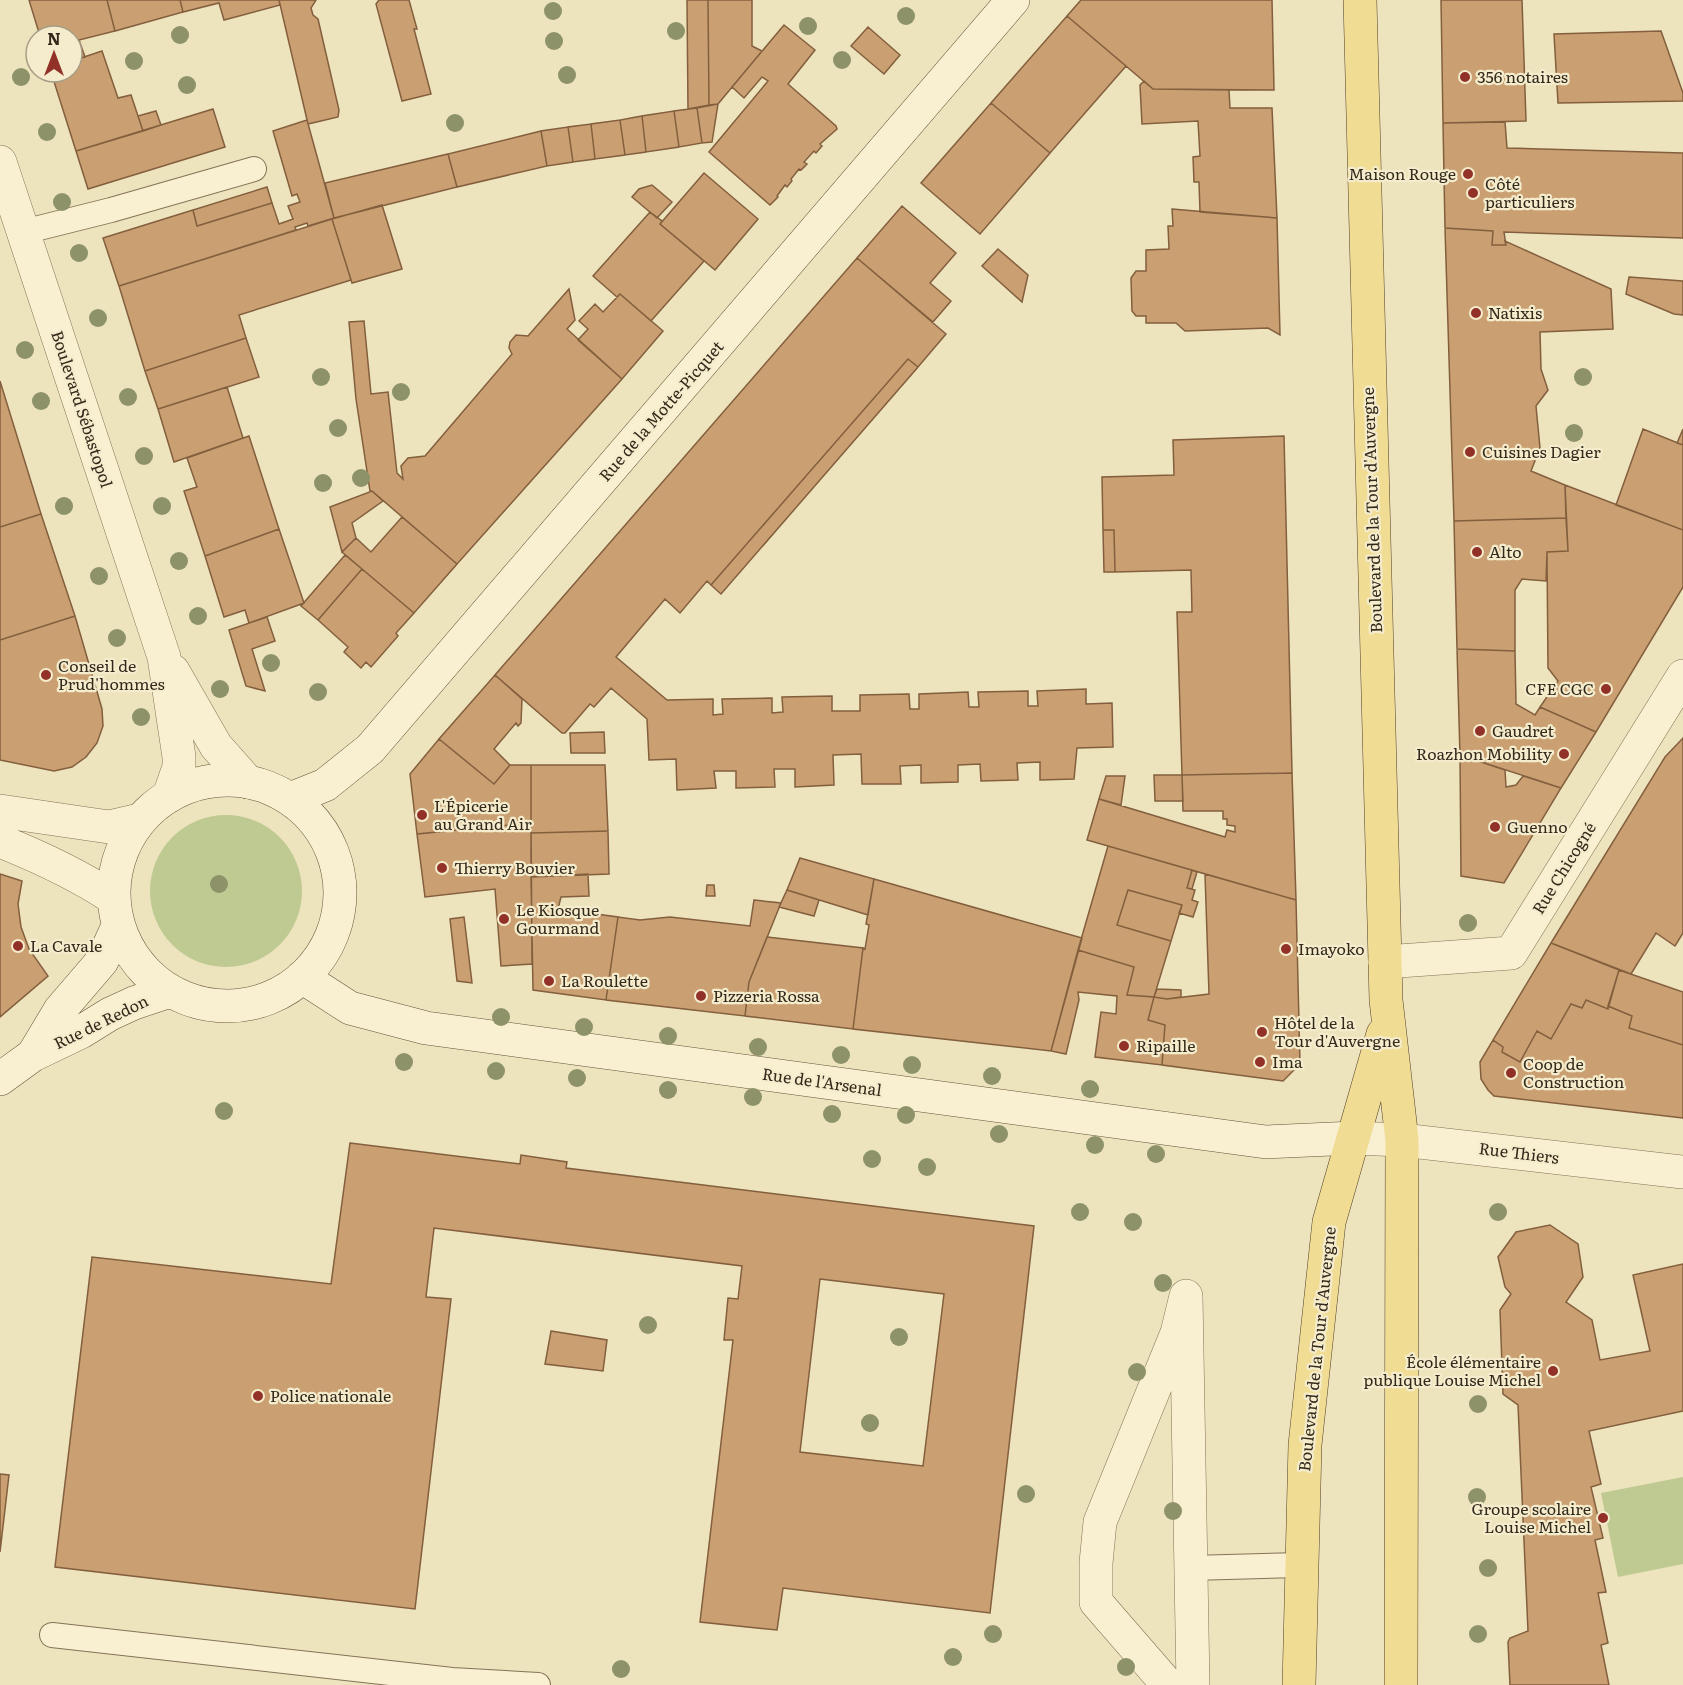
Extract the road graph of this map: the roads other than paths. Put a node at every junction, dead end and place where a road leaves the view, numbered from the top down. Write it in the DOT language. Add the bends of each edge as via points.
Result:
graph roads {
  1 [pos="1013,0"];
  2 [pos="1360,0"];
  3 [pos="0,162"];
  4 [pos="254,169"];
  5 [pos="23,232"];
  6 [pos="164,657"];
  7 [pos="1683,676"];
  8 [pos="248,782"];
  9 [pos="169,796"];
  10 [pos="290,799"];
  11 [pos="0,811"];
  12 [pos="139,820"];
  13 [pos="0,841"];
  14 [pos="116,912"];
  15 [pos="1385,962"];
  16 [pos="302,977"];
  17 [pos="170,991"];
  18 [pos="1387,1020"];
  19 [pos="33,1054"];
  20 [pos="0,1079"];
  21 [pos="1354,1138"];
  22 [pos="1402,1140"];
  23 [pos="1683,1172"];
  24 [pos="1302,1565"];
  25 [pos="1191,1568"];
  26 [pos="52,1635"];
  27 [pos="538,1685"];
  28 [pos="1168,1685"];
  29 [pos="1193,1685"];
  30 [pos="1299,1685"];
  31 [pos="1401,1685"];
  1 -- 10 [label="street, Rue de la Motte-Picquet" via="370,749 325,785"];
  2 -- 15 [label="main road, Boulevard de la Tour d'Auvergne"];
  3 -- 5 [label="street, Boulevard Sébastopol"];
  4 -- 5 [label="lane"];
  5 -- 6 [label="street, Boulevard Sébastopol"];
  6 -- 8 [label="street, Boulevard Sébastopol" via="216,746"];
  6 -- 9 [label="street, Boulevard Sébastopol" via="179,757"];
  7 -- 15 [label="street, Rue Chicogné" via="1511,953"];
  8 -- 9 [label="street" via="194,784"];
  8 -- 10 [label="street"];
  9 -- 12 [label="street"];
  10 -- 16 [label="street" via="329,842 338,871 340,900 330,938"];
  11 -- 12 [label="street" via="108,826"];
  12 -- 14 [label="street" via="124,844 115,870"];
  13 -- 14 [label="street" via="86,880"];
  14 -- 17 [label="street" via="130,952 147,974"];
  14 -- 19 [label="street, Rue de Redon" via="102,961 60,1010"];
  15 -- 18 [label="main road, Boulevard de la Tour d'Auvergne"];
  16 -- 17 [label="street" via="285,990 257,1001 228,1006 198,1002"];
  16 -- 21 [label="street, Rue de l'Arsenal" via="350,1008 426,1028 1266,1142"];
  17 -- 19 [label="street, Rue de Redon" via="118,1010"];
  18 -- 21 [label="main road, Boulevard de la Tour d'Auvergne"];
  18 -- 22 [label="main road, Boulevard de la Tour d'Auvergne"];
  19 -- 20 [label="street, Rue de Redon"];
  21 -- 22 [label="street, Rue Thiers"];
  21 -- 24 [label="main road, Boulevard de la Tour d'Auvergne" via="1329,1222 1305,1444"];
  22 -- 23 [label="street, Rue Thiers"];
  22 -- 31 [label="main road, Boulevard de la Tour d'Auvergne"];
  24 -- 25 [label="lane"];
  24 -- 30 [label="main road, Boulevard de la Tour d'Auvergne"];
  25 -- 28 [label="street" via="1186,1296 1177,1333 1100,1522 1096,1563 1096,1602"];
  25 -- 29 [label="street"];
  26 -- 27 [label="lane" via="452,1680"];
}
